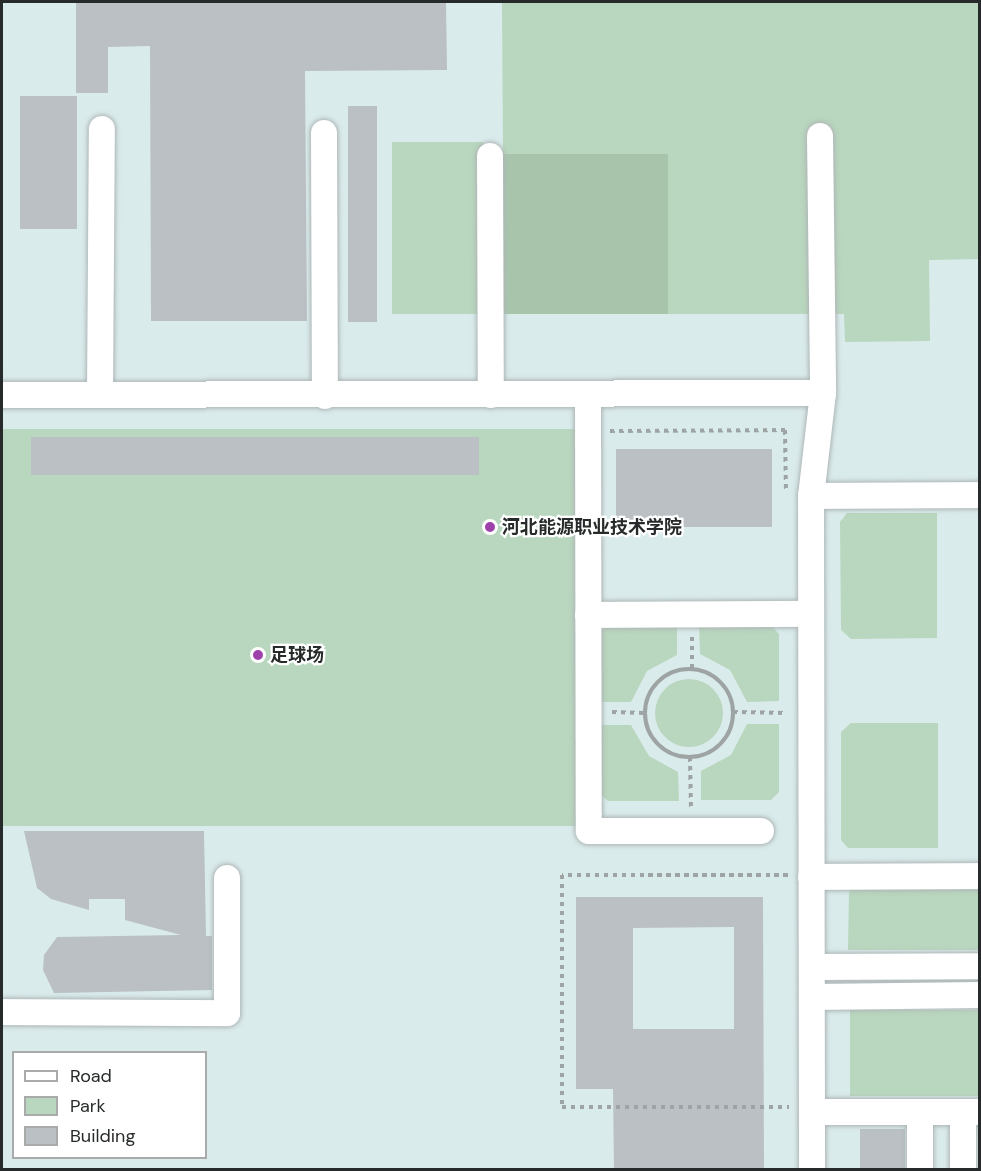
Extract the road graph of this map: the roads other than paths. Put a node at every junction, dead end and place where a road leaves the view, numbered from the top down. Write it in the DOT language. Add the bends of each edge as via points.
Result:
graph roads {
  1 [pos="102,129"];
  2 [pos="324,133"];
  3 [pos="820,136"];
  4 [pos="490,156"];
  5 [pos="824,393"];
  6 [pos="2,395"];
  7 [pos="100,395"];
  8 [pos="491,395"];
  9 [pos="588,395"];
  10 [pos="326,396"];
  11 [pos="980,495"];
  12 [pos="811,496"];
  13 [pos="811,614"];
  14 [pos="588,615"];
  15 [pos="761,831"];
  16 [pos="800,876"];
  17 [pos="980,876"];
  18 [pos="227,878"];
  19 [pos="980,966"];
  20 [pos="813,967"];
  21 [pos="980,995"];
  22 [pos="813,997"];
  23 [pos="2,1012"];
  24 [pos="797,1112"];
  25 [pos="920,1112"];
  26 [pos="971,1112"];
  27 [pos="812,1170"];
  28 [pos="920,1170"];
  29 [pos="963,1170"];
  1 -- 7 [label="lane"];
  2 -- 10 [label="lane"];
  3 -- 5 [label="lane"];
  4 -- 8 [label="lane"];
  5 -- 9 [label="lane"];
  5 -- 12 [label="lane"];
  6 -- 7 [label="lane"];
  7 -- 10 [label="lane"];
  8 -- 9 [label="lane"];
  8 -- 10 [label="lane"];
  9 -- 14 [label="lane"];
  11 -- 12 [label="lane"];
  12 -- 13 [label="lane"];
  13 -- 14 [label="lane"];
  13 -- 16 [label="lane"];
  14 -- 15 [label="lane" via="589,831"];
  16 -- 17 [label="lane"];
  16 -- 20 [label="lane"];
  18 -- 23 [label="lane" via="227,1013"];
  19 -- 20 [label="lane"];
  20 -- 22 [label="lane"];
  21 -- 22 [label="lane"];
  22 -- 24 [label="lane"];
  24 -- 25 [label="lane"];
  24 -- 27 [label="lane"];
  25 -- 26 [label="lane"];
  25 -- 28 [label="lane"];
  26 -- 29 [label="lane"];
}
